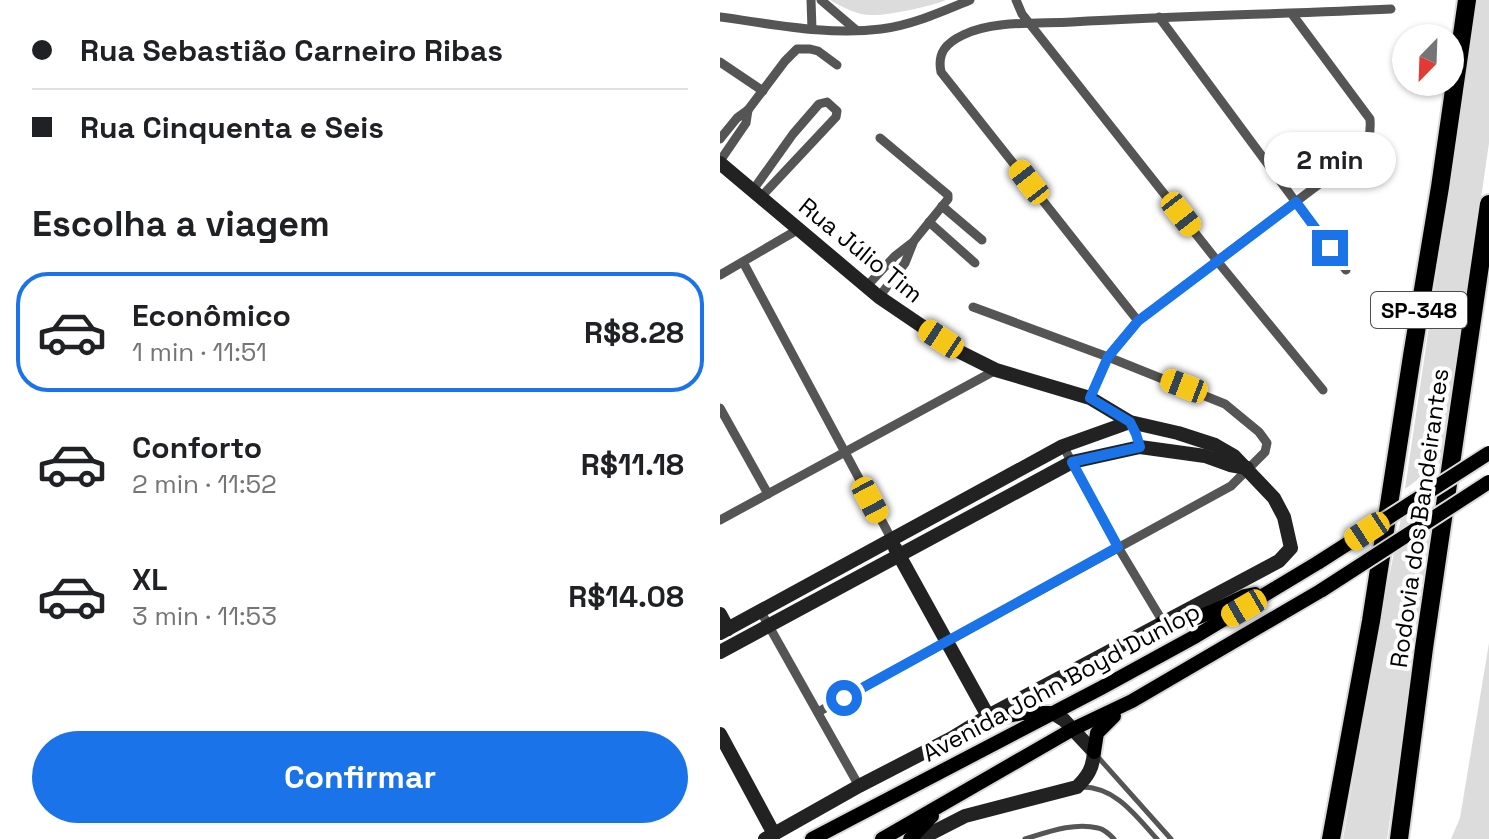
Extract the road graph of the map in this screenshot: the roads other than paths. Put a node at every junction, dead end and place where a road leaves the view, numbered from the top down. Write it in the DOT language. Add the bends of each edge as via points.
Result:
graph roads {
  1 [pos="811,0"];
  2 [pos="821,0"];
  3 [pos="970,0"];
  4 [pos="1016,0"];
  5 [pos="1467,0"];
  6 [pos="952,4"];
  7 [pos="1391,9"];
  8 [pos="1292,14"];
  9 [pos="720,17"];
  10 [pos="1159,17"];
  11 [pos="1032,24"];
  12 [pos="812,29"];
  13 [pos="856,30"];
  14 [pos="720,62"];
  15 [pos="837,65"];
  16 [pos="763,91"];
  17 [pos="748,110"];
  18 [pos="880,138"];
  19 [pos="720,139"];
  20 [pos="722,167"];
  21 [pos="757,193"];
  22 [pos="1296,202"];
  23 [pos="1489,204"];
  24 [pos="942,206"];
  25 [pos="929,222"];
  26 [pos="799,229"];
  27 [pos="982,240"];
  28 [pos="913,242"];
  29 [pos="743,262"];
  30 [pos="1218,262"];
  31 [pos="975,263"];
  32 [pos="1346,270"];
  33 [pos="720,275"];
  34 [pos="867,286"];
  35 [pos="879,297"];
  36 [pos="973,307"];
  37 [pos="1138,321"];
  38 [pos="1108,357"];
  39 [pos="996,370"];
  40 [pos="1323,390"];
  41 [pos="1090,398"];
  42 [pos="720,408"];
  43 [pos="1130,422"];
  44 [pos="1063,446"];
  45 [pos="1140,447"];
  46 [pos="845,453"];
  47 [pos="1489,453"];
  48 [pos="1072,462"];
  49 [pos="1247,469"];
  50 [pos="1489,482"];
  51 [pos="768,494"];
  52 [pos="720,520"];
  53 [pos="892,540"];
  54 [pos="1118,547"];
  55 [pos="899,556"];
  56 [pos="1267,594"];
  57 [pos="720,614"];
  58 [pos="764,618"];
  59 [pos="1163,622"];
  60 [pos="724,631"];
  61 [pos="947,642"];
  62 [pos="720,652"];
  63 [pos="1132,701"];
  64 [pos="818,712"];
  65 [pos="1053,713"];
  66 [pos="988,716"];
  67 [pos="1073,729"];
  68 [pos="720,734"];
  69 [pos="1094,752"];
  70 [pos="726,760"];
  71 [pos="859,786"];
  72 [pos="1077,787"];
  73 [pos="943,804"];
  74 [pos="770,836"];
  75 [pos="812,839"];
  76 [pos="882,839"];
  77 [pos="910,839"];
  78 [pos="920,839"];
  79 [pos="1025,839"];
  80 [pos="1114,839"];
  81 [pos="1157,839"];
  82 [pos="1171,839"];
  83 [pos="1331,839"];
  84 [pos="1399,839"];
  1 -- 12 [label="street"];
  2 -- 13 [label="street"];
  3 -- 6 [label="street"];
  4 -- 11 [label="street"];
  5 -- 83 [label="highway, Rodovia dos Bandeirantes / SP-348" via="1371,621"];
  6 -- 13 [label="street" via="906,24"];
  7 -- 8 [label="street"];
  8 -- 10 [label="street"];
  8 -- 22 [label="street" via="1370,119 1371,130 1359,154"];
  9 -- 12 [label="street"];
  10 -- 11 [label="street"];
  10 -- 22 [label="street"];
  11 -- 30 [label="street"];
  11 -- 37 [label="street" via="965,34 943,51 941,72"];
  12 -- 13 [label="street"];
  14 -- 16 [label="street"];
  15 -- 16 [label="street" via="818,51 797,49"];
  16 -- 17 [label="street"];
  17 -- 19 [label="street"];
  17 -- 20 [label="street"];
  18 -- 24 [label="street" via="948,195"];
  20 -- 21 [label="main road, Rua Júlio Tim"];
  21 -- 21 [label="street" via="836,117 833,106 819,104 793,134"];
  21 -- 26 [label="main road, Rua Júlio Tim"];
  22 -- 30 [label="street"];
  22 -- 32 [label="street"];
  23 -- 84 [label="highway, Rodovia dos Bandeirantes / SP-348"];
  24 -- 25 [label="street"];
  24 -- 27 [label="street"];
  25 -- 28 [label="street"];
  25 -- 31 [label="street"];
  26 -- 29 [label="street"];
  26 -- 34 [label="main road, Rua Júlio Tim"];
  28 -- 34 [label="street"];
  28 -- 35 [label="street" via="905,263"];
  29 -- 33 [label="street"];
  29 -- 46 [label="street"];
  30 -- 37 [label="street"];
  30 -- 40 [label="street"];
  34 -- 35 [label="main road, Rua Júlio Tim"];
  35 -- 39 [label="main road, Rua Júlio Tim"];
  36 -- 38 [label="street"];
  37 -- 38 [label="street"];
  38 -- 41 [label="street"];
  38 -- 49 [label="street" via="1241,415 1267,443"];
  39 -- 41 [label="main road, Rua Júlio Tim"];
  39 -- 46 [label="street"];
  41 -- 43 [label="main road, Rua Júlio Tim"];
  42 -- 51 [label="street"];
  43 -- 44 [label="main road"];
  43 -- 45 [label="main road"];
  43 -- 49 [label="main road, Rua Júlio Tim" via="1215,445"];
  44 -- 48 [label="street"];
  44 -- 53 [label="main road"];
  45 -- 48 [label="main road"];
  45 -- 49 [label="main road" via="1205,456"];
  46 -- 51 [label="street"];
  46 -- 53 [label="street"];
  47 -- 56 [label="main road, Avenida John Boyd Dunlop, bridge"];
  48 -- 54 [label="street"];
  48 -- 55 [label="main road"];
  49 -- 54 [label="street" via="1231,486"];
  49 -- 59 [label="main road, Rua Júlio Tim" via="1274,498 1291,548 1279,561"];
  50 -- 63 [label="main road, Avenida John Boyd Dunlop, bridge" via="1322,590"];
  51 -- 52 [label="street"];
  53 -- 55 [label="main road"];
  53 -- 58 [label="main road"];
  54 -- 59 [label="street"];
  54 -- 61 [label="street"];
  55 -- 58 [label="main road"];
  55 -- 61 [label="main road"];
  56 -- 59 [label="main road" via="1245,596 1189,620"];
  56 -- 65 [label="main road, Avenida John Boyd Dunlop"];
  57 -- 60 [label="main road"];
  58 -- 60 [label="main road"];
  58 -- 62 [label="main road"];
  58 -- 64 [label="street"];
  59 -- 66 [label="main road"];
  61 -- 64 [label="street"];
  61 -- 66 [label="main road"];
  63 -- 67 [label="main road, Avenida John Boyd Dunlop"];
  63 -- 69 [label="main road" via="1101,726"];
  64 -- 71 [label="street"];
  65 -- 66 [label="main road"];
  65 -- 67 [label="main road"];
  65 -- 75 [label="main road, Avenida John Boyd Dunlop"];
  66 -- 71 [label="main road"];
  67 -- 69 [label="main road"];
  67 -- 73 [label="main road, Avenida John Boyd Dunlop"];
  68 -- 70 [label="main road"];
  69 -- 72 [label="main road" via="1089,774"];
  69 -- 82 [label="lane"];
  70 -- 74 [label="main road"];
  71 -- 74 [label="main road"];
  72 -- 78 [label="main road" via="965,816"];
  72 -- 81 [label="lane" via="1115,796"];
  73 -- 76 [label="main road, Avenida John Boyd Dunlop"];
  73 -- 77 [label="main road"];
  79 -- 80 [label="lane" via="1084,827 1101,828"];
}
